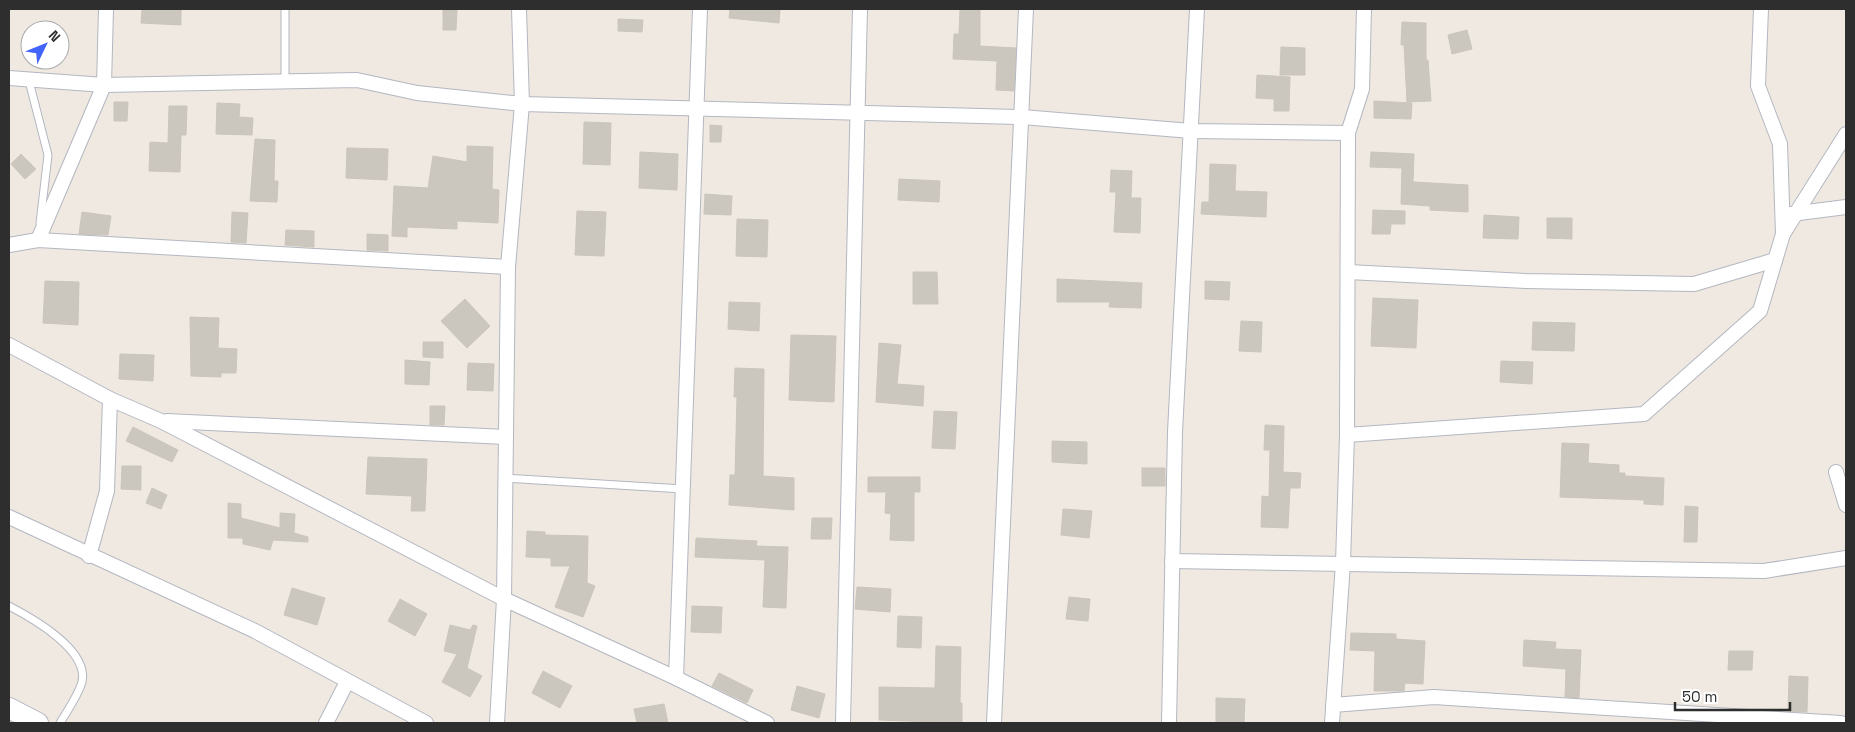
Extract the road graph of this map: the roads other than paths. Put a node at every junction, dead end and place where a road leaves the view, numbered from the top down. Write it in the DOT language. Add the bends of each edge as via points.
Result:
graph roads {
  1 [pos="106,9"];
  2 [pos="285,9"];
  3 [pos="519,9"];
  4 [pos="700,9"];
  5 [pos="860,9"];
  6 [pos="1026,9"];
  7 [pos="1197,9"];
  8 [pos="1364,9"];
  9 [pos="1761,9"];
  10 [pos="9,78"];
  11 [pos="29,82"];
  12 [pos="285,82"];
  13 [pos="104,85"];
  14 [pos="522,104"];
  15 [pos="695,109"];
  16 [pos="857,111"];
  17 [pos="1022,117"];
  18 [pos="1191,131"];
  19 [pos="1348,133"];
  20 [pos="1846,134"];
  21 [pos="1846,207"];
  22 [pos="1789,214"];
  23 [pos="38,240"];
  24 [pos="9,245"];
  25 [pos="1775,260"];
  26 [pos="508,267"];
  27 [pos="1348,272"];
  28 [pos="9,345"];
  29 [pos="110,399"];
  30 [pos="161,421"];
  31 [pos="1347,435"];
  32 [pos="506,437"];
  33 [pos="1836,472"];
  34 [pos="505,478"];
  35 [pos="683,489"];
  36 [pos="1846,505"];
  37 [pos="9,517"];
  38 [pos="89,556"];
  39 [pos="1846,558"];
  40 [pos="1172,561"];
  41 [pos="1343,563"];
  42 [pos="504,599"];
  43 [pos="9,606"];
  44 [pos="676,678"];
  45 [pos="347,682"];
  46 [pos="1333,706"];
  47 [pos="9,708"];
  48 [pos="38,723"];
  49 [pos="60,723"];
  50 [pos="326,723"];
  51 [pos="426,723"];
  52 [pos="497,723"];
  53 [pos="767,723"];
  54 [pos="843,723"];
  55 [pos="994,723"];
  56 [pos="1169,723"];
  57 [pos="1332,723"];
  58 [pos="1840,723"];
  1 -- 13 [label="street"];
  2 -- 12 [label="lane"];
  3 -- 14 [label="street"];
  4 -- 15 [label="street"];
  5 -- 16 [label="street"];
  6 -- 17 [label="street"];
  7 -- 18 [label="street"];
  8 -- 19 [label="street" via="1362,89"];
  9 -- 22 [label="street" via="1758,86 1780,144"];
  10 -- 11 [label="street"];
  11 -- 13 [label="street"];
  11 -- 23 [label="lane" via="48,155"];
  12 -- 13 [label="street"];
  12 -- 14 [label="street" via="357,80 418,93"];
  13 -- 23 [label="street"];
  14 -- 15 [label="street"];
  14 -- 26 [label="street"];
  15 -- 16 [label="street"];
  15 -- 35 [label="street"];
  16 -- 17 [label="street"];
  16 -- 54 [label="street"];
  17 -- 18 [label="street"];
  17 -- 55 [label="street"];
  18 -- 19 [label="street"];
  18 -- 40 [label="street" via="1175,432"];
  19 -- 27 [label="street"];
  20 -- 22 [label="street"];
  21 -- 22 [label="street"];
  22 -- 25 [label="street"];
  23 -- 24 [label="street"];
  23 -- 26 [label="street"];
  25 -- 27 [label="street" via="1694,284 1526,281"];
  25 -- 31 [label="street" via="1760,311 1644,414"];
  26 -- 32 [label="street"];
  27 -- 31 [label="street"];
  28 -- 29 [label="street"];
  29 -- 30 [label="street"];
  29 -- 38 [label="street" via="108,491"];
  30 -- 32 [label="street"];
  30 -- 42 [label="street"];
  31 -- 41 [label="street"];
  32 -- 34 [label="street"];
  33 -- 36 [label="street"];
  34 -- 35 [label="lane"];
  34 -- 42 [label="street"];
  35 -- 44 [label="street"];
  37 -- 38 [label="street"];
  38 -- 45 [label="street" via="255,631"];
  39 -- 41 [label="street" via="1764,571"];
  40 -- 41 [label="street"];
  40 -- 56 [label="street"];
  41 -- 46 [label="street"];
  42 -- 44 [label="street"];
  42 -- 52 [label="street"];
  43 -- 49 [label="lane" via="36,621 68,647 80,664 82,682"];
  44 -- 53 [label="street"];
  45 -- 50 [label="street"];
  45 -- 51 [label="street"];
  46 -- 57 [label="street"];
  46 -- 58 [label="street" via="1434,697"];
  47 -- 48 [label="main road"];
}
